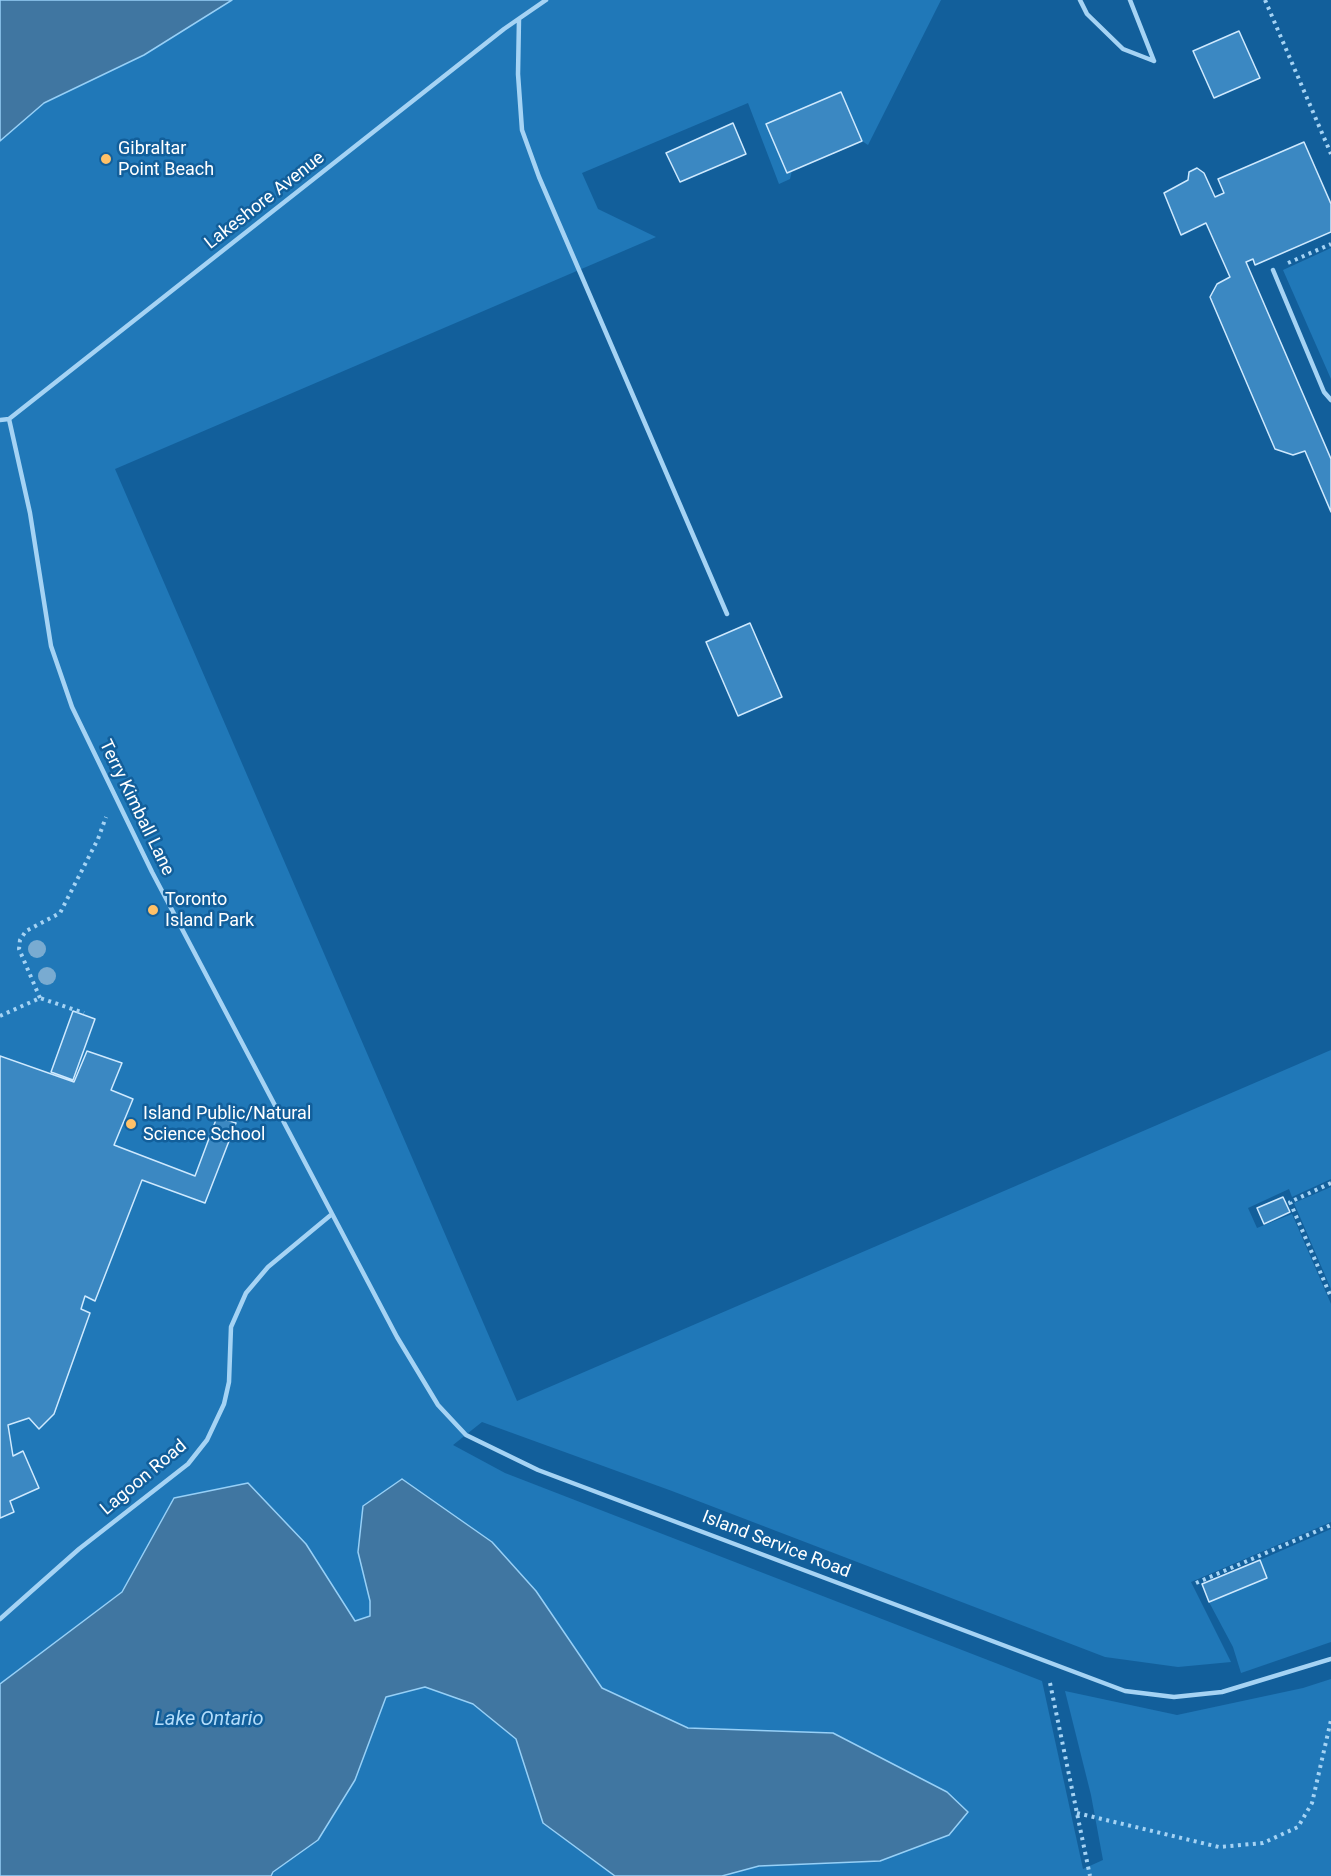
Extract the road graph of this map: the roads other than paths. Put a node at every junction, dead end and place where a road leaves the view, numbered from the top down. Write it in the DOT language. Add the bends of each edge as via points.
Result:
graph roads {
  1 [pos="546,0"];
  2 [pos="1080,0"];
  3 [pos="1130,0"];
  4 [pos="519,19"];
  5 [pos="1273,270"];
  6 [pos="1331,400"];
  7 [pos="9,419"];
  8 [pos="0,420"];
  9 [pos="727,614"];
  10 [pos="332,1214"];
  11 [pos="0,1618"];
  12 [pos="1331,1659"];
  1 -- 4 [label="lane, Lakeshore Avenue"];
  2 -- 3 [label="lane" via="1087,14 1123,49 1154,61"];
  4 -- 7 [label="lane, Lakeshore Avenue"];
  4 -- 9 [label="lane" via="522,130"];
  5 -- 6 [label="lane" via="1324,392"];
  7 -- 8 [label="lane"];
  7 -- 10 [label="lane, Terry Kimball Lane" via="30,513 51,646 72,707 113,795"];
  10 -- 11 [label="lane, Lagoon Road" via="268,1267 246,1293 231,1327 224,1404 207,1440 194,1456"];
  10 -- 12 [label="lane, Island Service Road" via="438,1405 466,1435 538,1470 1125,1691 1174,1697 1222,1692"];
}
